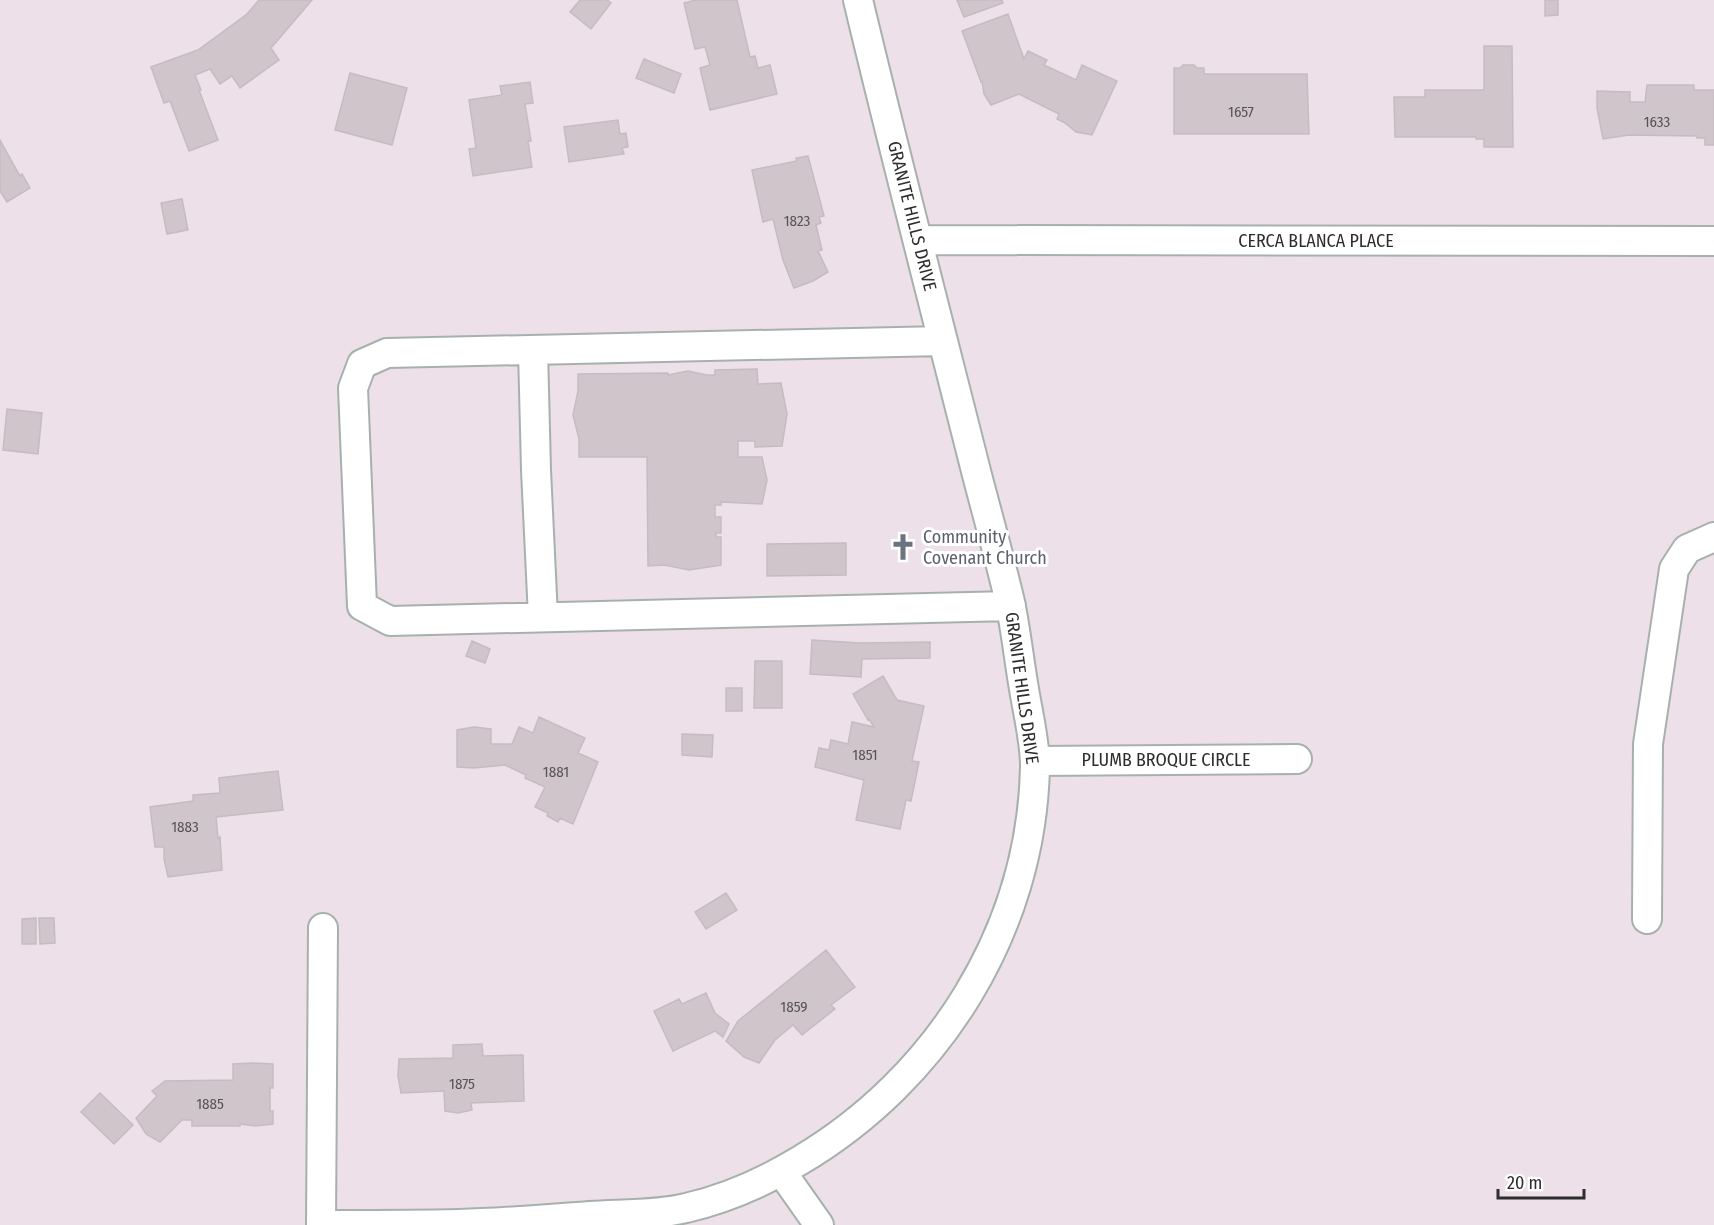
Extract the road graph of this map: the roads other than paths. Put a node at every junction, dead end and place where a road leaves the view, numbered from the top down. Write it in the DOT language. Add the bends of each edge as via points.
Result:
graph roads {
  1 [pos="858,0"];
  2 [pos="918,240"];
  3 [pos="1714,242"];
  4 [pos="943,341"];
  5 [pos="533,350"];
  6 [pos="1714,537"];
  7 [pos="1011,606"];
  8 [pos="543,617"];
  9 [pos="1297,759"];
  10 [pos="1035,761"];
  11 [pos="1647,920"];
  12 [pos="323,928"];
  13 [pos="782,1171"];
  14 [pos="321,1225"];
  15 [pos="337,1225"];
  16 [pos="819,1225"];
  1 -- 2 [label="street, GRANITE HILLS DRIVE"];
  2 -- 3 [label="street, CERCA BLANCA PLACE"];
  2 -- 4 [label="street, GRANITE HILLS DRIVE"];
  4 -- 5 [label="street"];
  4 -- 7 [label="street, GRANITE HILLS DRIVE"];
  5 -- 8 [label="street"];
  5 -- 8 [label="street" via="387,354 362,364 353,388 362,606 390,621"];
  6 -- 11 [label="street" via="1687,549 1674,569 1648,744"];
  7 -- 8 [label="street"];
  7 -- 10 [label="street, GRANITE HILLS DRIVE"];
  9 -- 10 [label="street, PLUMB BROQUE CIRCLE"];
  10 -- 13 [label="street, GRANITE HILLS DRIVE" via="1031,813 1017,885 1003,925 966,1000 935,1043 885,1098 827,1144"];
  12 -- 14 [label="street"];
  13 -- 15 [label="street, GRANITE HILLS DRIVE" via="682,1209 461,1224"];
  13 -- 16 [label="street"];
}
